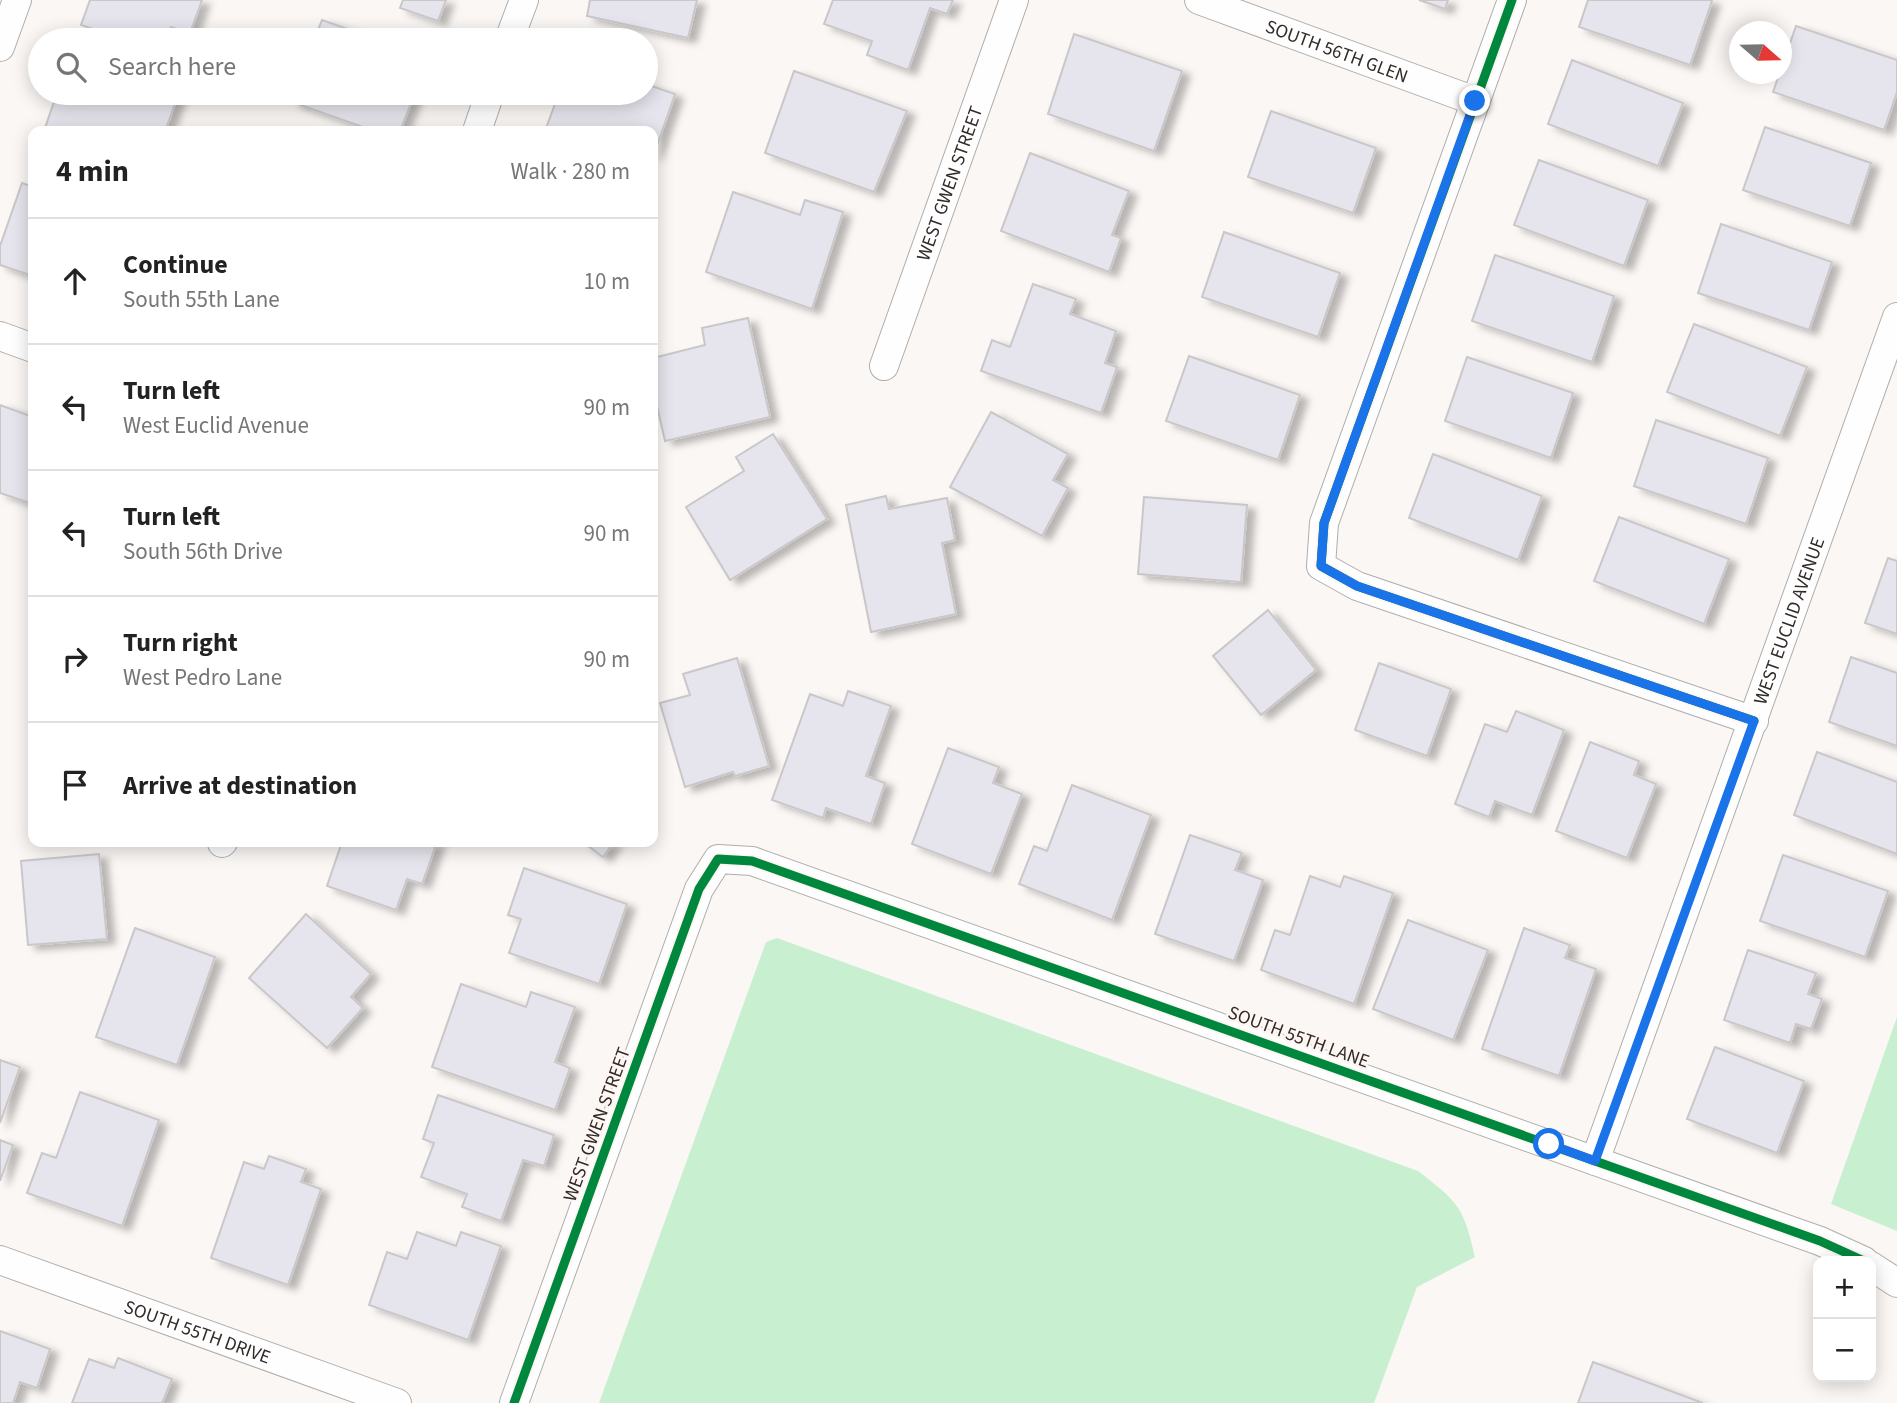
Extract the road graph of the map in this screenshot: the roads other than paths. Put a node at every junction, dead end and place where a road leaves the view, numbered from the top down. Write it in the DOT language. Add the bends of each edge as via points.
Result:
graph roads {
  1 [pos="17,0"];
  2 [pos="524,0"];
  3 [pos="1014,0"];
  4 [pos="1199,0"];
  5 [pos="1512,0"];
  6 [pos="514,28"];
  7 [pos="0,47"];
  8 [pos="1475,101"];
  9 [pos="486,105"];
  10 [pos="479,126"];
  11 [pos="1897,317"];
  12 [pos="0,336"];
  13 [pos="28,346"];
  14 [pos="884,366"];
  15 [pos="1754,721"];
  16 [pos="718,859"];
  17 [pos="1595,1161"];
  18 [pos="1853,1256"];
  19 [pos="0,1260"];
  20 [pos="1876,1268"];
  21 [pos="1897,1283"];
  22 [pos="397,1403"];
  23 [pos="514,1403"];
  1 -- 7 [label="street"];
  2 -- 6 [label="street"];
  3 -- 14 [label="street, WEST GWEN STREET"];
  4 -- 8 [label="street, SOUTH 56TH GLEN"];
  5 -- 8 [label="street"];
  8 -- 15 [label="street" via="1324,523 1321,566 1357,586"];
  9 -- 10 [label="street"];
  11 -- 15 [label="street, WEST EUCLID AVENUE"];
  12 -- 13 [label="street"];
  15 -- 17 [label="street, WEST EUCLID AVENUE"];
  16 -- 17 [label="street, SOUTH 55TH LANE" via="752,861"];
  16 -- 23 [label="street, WEST GWEN STREET" via="699,889"];
  17 -- 18 [label="street, SOUTH 55TH LANE"];
  19 -- 22 [label="street, SOUTH 55TH DRIVE"];
  20 -- 21 [label="street"];
}
